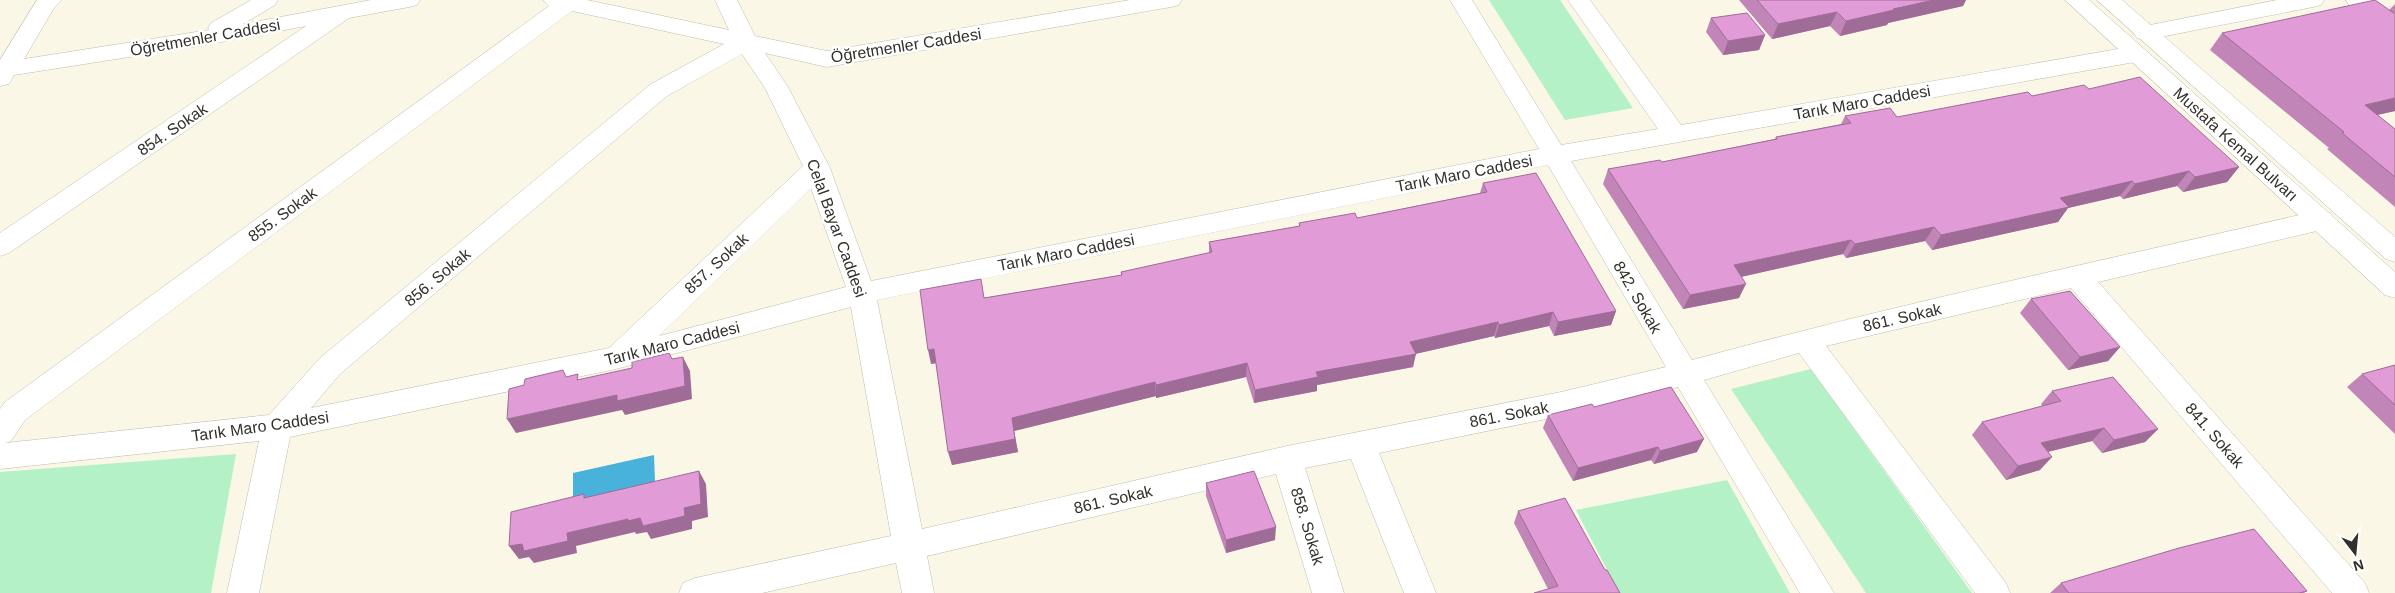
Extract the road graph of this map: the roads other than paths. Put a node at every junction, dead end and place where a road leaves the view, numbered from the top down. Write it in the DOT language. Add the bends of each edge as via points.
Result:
graph roads {
  1 [pos="51,0"];
  2 [pos="267,0"];
  3 [pos="408,0"];
  4 [pos="726,0"];
  5 [pos="1171,0"];
  6 [pos="1461,0"];
  7 [pos="1580,0"];
  8 [pos="2076,0"];
  9 [pos="2108,0"];
  10 [pos="2313,0"];
  11 [pos="2357,0"];
  12 [pos="562,1"];
  13 [pos="344,11"];
  14 [pos="2395,28"];
  15 [pos="200,39"];
  16 [pos="746,42"];
  17 [pos="2140,44"];
  18 [pos="3,73"];
  19 [pos="1675,134"];
  20 [pos="1555,155"];
  21 [pos="817,168"];
  22 [pos="2320,220"];
  23 [pos="0,246"];
  24 [pos="2395,252"];
  25 [pos="2076,276"];
  26 [pos="2395,288"];
  27 [pos="862,293"];
  28 [pos="1805,340"];
  29 [pos="616,358"];
  30 [pos="1683,374"];
  31 [pos="277,427"];
  32 [pos="0,432"];
  33 [pos="1361,444"];
  34 [pos="0,456"];
  35 [pos="1287,459"];
  36 [pos="909,546"];
  37 [pos="243,593"];
  38 [pos="694,593"];
  39 [pos="918,593"];
  40 [pos="1328,593"];
  41 [pos="1420,593"];
  42 [pos="1818,593"];
  43 [pos="1994,593"];
  44 [pos="2354,593"];
  1 -- 18 [label="street" via="46,3"];
  2 -- 15 [label="street"];
  3 -- 13 [label="street, Öğretmenler Caddesi"];
  4 -- 16 [label="street, Celal Bayar Caddesi"];
  5 -- 16 [label="street, Öğretmenler Caddesi" via="827,59"];
  6 -- 20 [label="street, 842. Sokak"];
  7 -- 19 [label="street"];
  8 -- 17 [label="street, Mustafa Kemal Bulvarı"];
  9 -- 17 [label="street, Mustafa Kemal Bulvarı"];
  10 -- 17 [label="street, Tarık Maro Caddesi"];
  11 -- 14 [label="street"];
  12 -- 16 [label="street, Öğretmenler Caddesi"];
  12 -- 32 [label="street, 855. Sokak" via="15,411"];
  13 -- 15 [label="street, Öğretmenler Caddesi"];
  13 -- 23 [label="street, 854. Sokak"];
  15 -- 18 [label="street, Öğretmenler Caddesi"];
  16 -- 21 [label="street, Celal Bayar Caddesi" via="776,87"];
  16 -- 31 [label="street, 856. Sokak" via="659,90 330,366"];
  17 -- 19 [label="street, Tarık Maro Caddesi"];
  17 -- 22 [label="street, Mustafa Kemal Bulvarı"];
  17 -- 24 [label="street, Mustafa Kemal Bulvarı"];
  19 -- 20 [label="street, Tarık Maro Caddesi"];
  20 -- 27 [label="street, Tarık Maro Caddesi"];
  20 -- 30 [label="street, 842. Sokak"];
  21 -- 27 [label="street, Celal Bayar Caddesi"];
  21 -- 29 [label="street, 857. Sokak"];
  22 -- 25 [label="street, 861. Sokak"];
  22 -- 26 [label="street, Mustafa Kemal Bulvarı"];
  25 -- 28 [label="street, 861. Sokak"];
  25 -- 44 [label="street, 841. Sokak"];
  27 -- 29 [label="street, Tarık Maro Caddesi"];
  27 -- 36 [label="street, Celal Bayar Caddesi"];
  28 -- 30 [label="street, 861. Sokak"];
  28 -- 43 [label="street"];
  29 -- 31 [label="street, Tarık Maro Caddesi"];
  30 -- 33 [label="street, 861. Sokak" via="1561,404"];
  30 -- 42 [label="street, 842. Sokak"];
  31 -- 34 [label="street, Tarık Maro Caddesi"];
  31 -- 37 [label="street, 856. Sokak"];
  33 -- 35 [label="street, 861. Sokak"];
  33 -- 41 [label="street"];
  35 -- 36 [label="street, 861. Sokak"];
  35 -- 40 [label="street, 858. Sokak"];
  36 -- 38 [label="street, 861. Sokak"];
  36 -- 39 [label="street, Celal Bayar Caddesi"];
}
